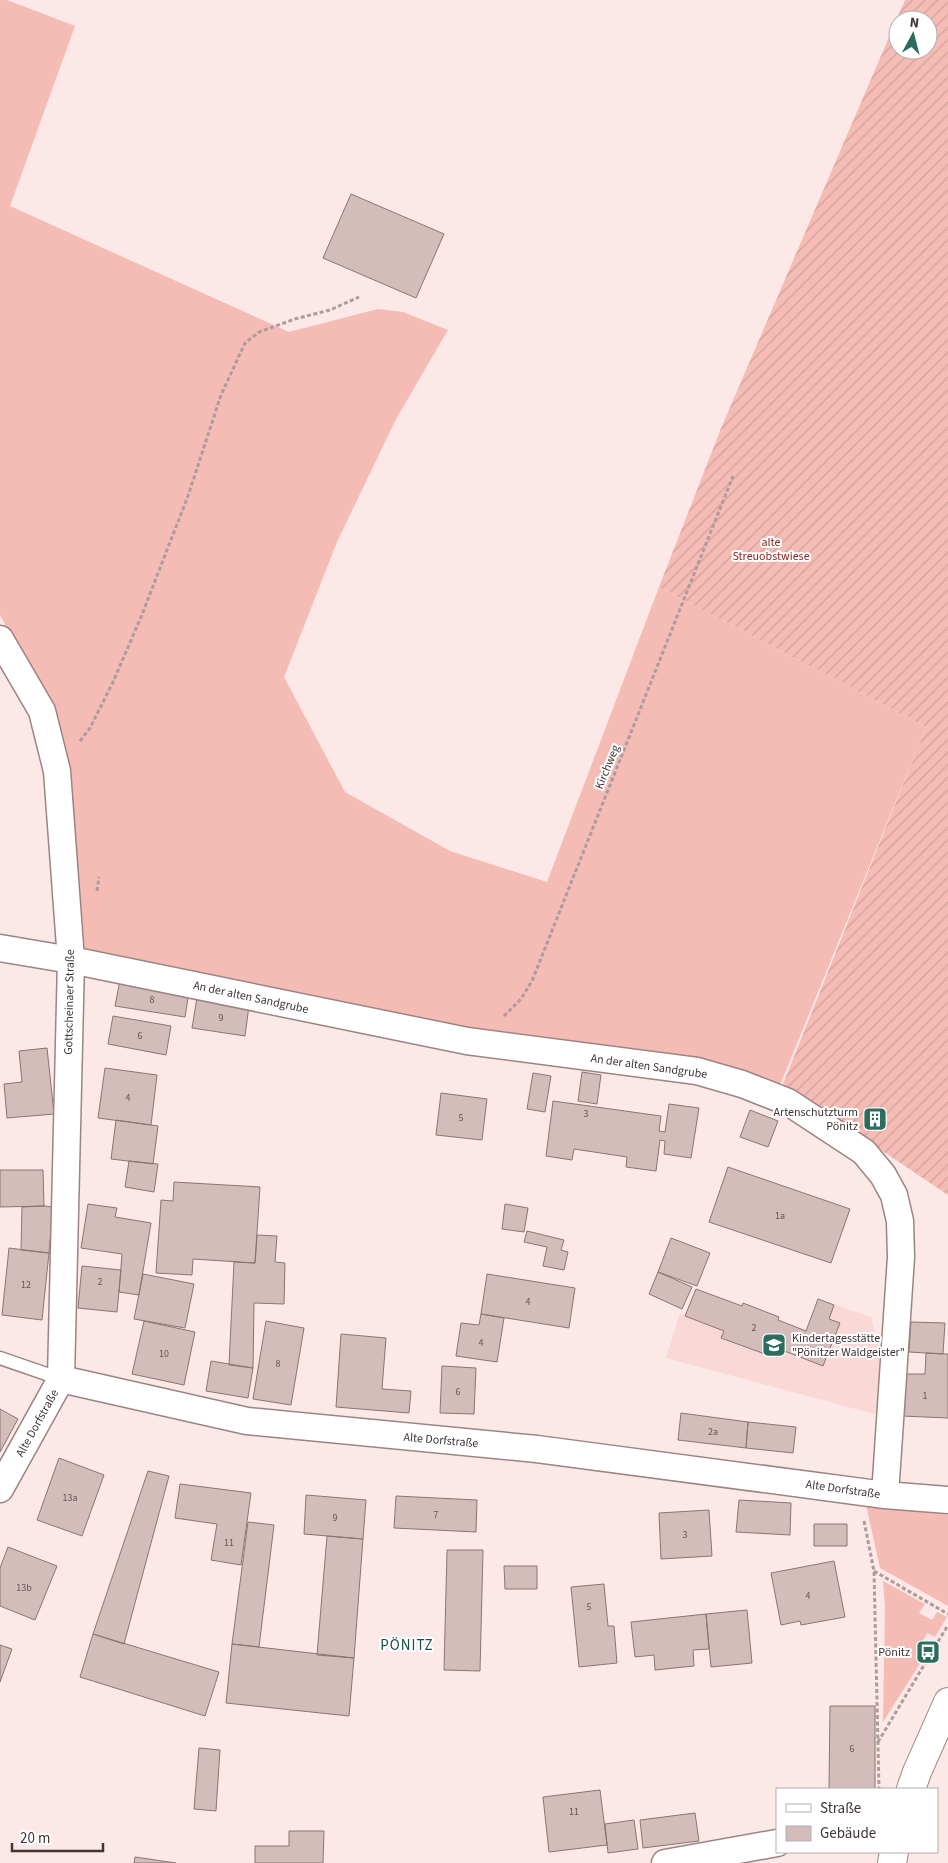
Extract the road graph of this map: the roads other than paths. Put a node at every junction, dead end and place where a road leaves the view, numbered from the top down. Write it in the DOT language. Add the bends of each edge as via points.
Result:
graph roads {
  1 [pos="0,639"];
  2 [pos="0,948"];
  3 [pos="71,960"];
  4 [pos="0,1358"];
  5 [pos="61,1379"];
  6 [pos="0,1489"];
  7 [pos="886,1495"];
  8 [pos="948,1500"];
  9 [pos="948,1702"];
  10 [pos="911,1788"];
  11 [pos="776,1843"];
  12 [pos="665,1863"];
  1 -- 3 [label="street, Gottscheinaer Straße" via="42,711 56,771"];
  2 -- 3 [label="street, An der alten Sandgrube"];
  3 -- 5 [label="street, Gottscheinaer Straße"];
  3 -- 7 [label="street, An der alten Sandgrube" via="467,1042 697,1071 788,1102 864,1152 894,1195 900,1221 901,1257"];
  4 -- 5 [label="lane"];
  5 -- 6 [label="street, Alte Dorfstraße"];
  5 -- 7 [label="street, Alte Dorfstraße" via="247,1421 537,1449"];
  7 -- 8 [label="street, Alte Dorfstraße"];
  9 -- 10 [label="street"];
  11 -- 12 [label="street"];
}
